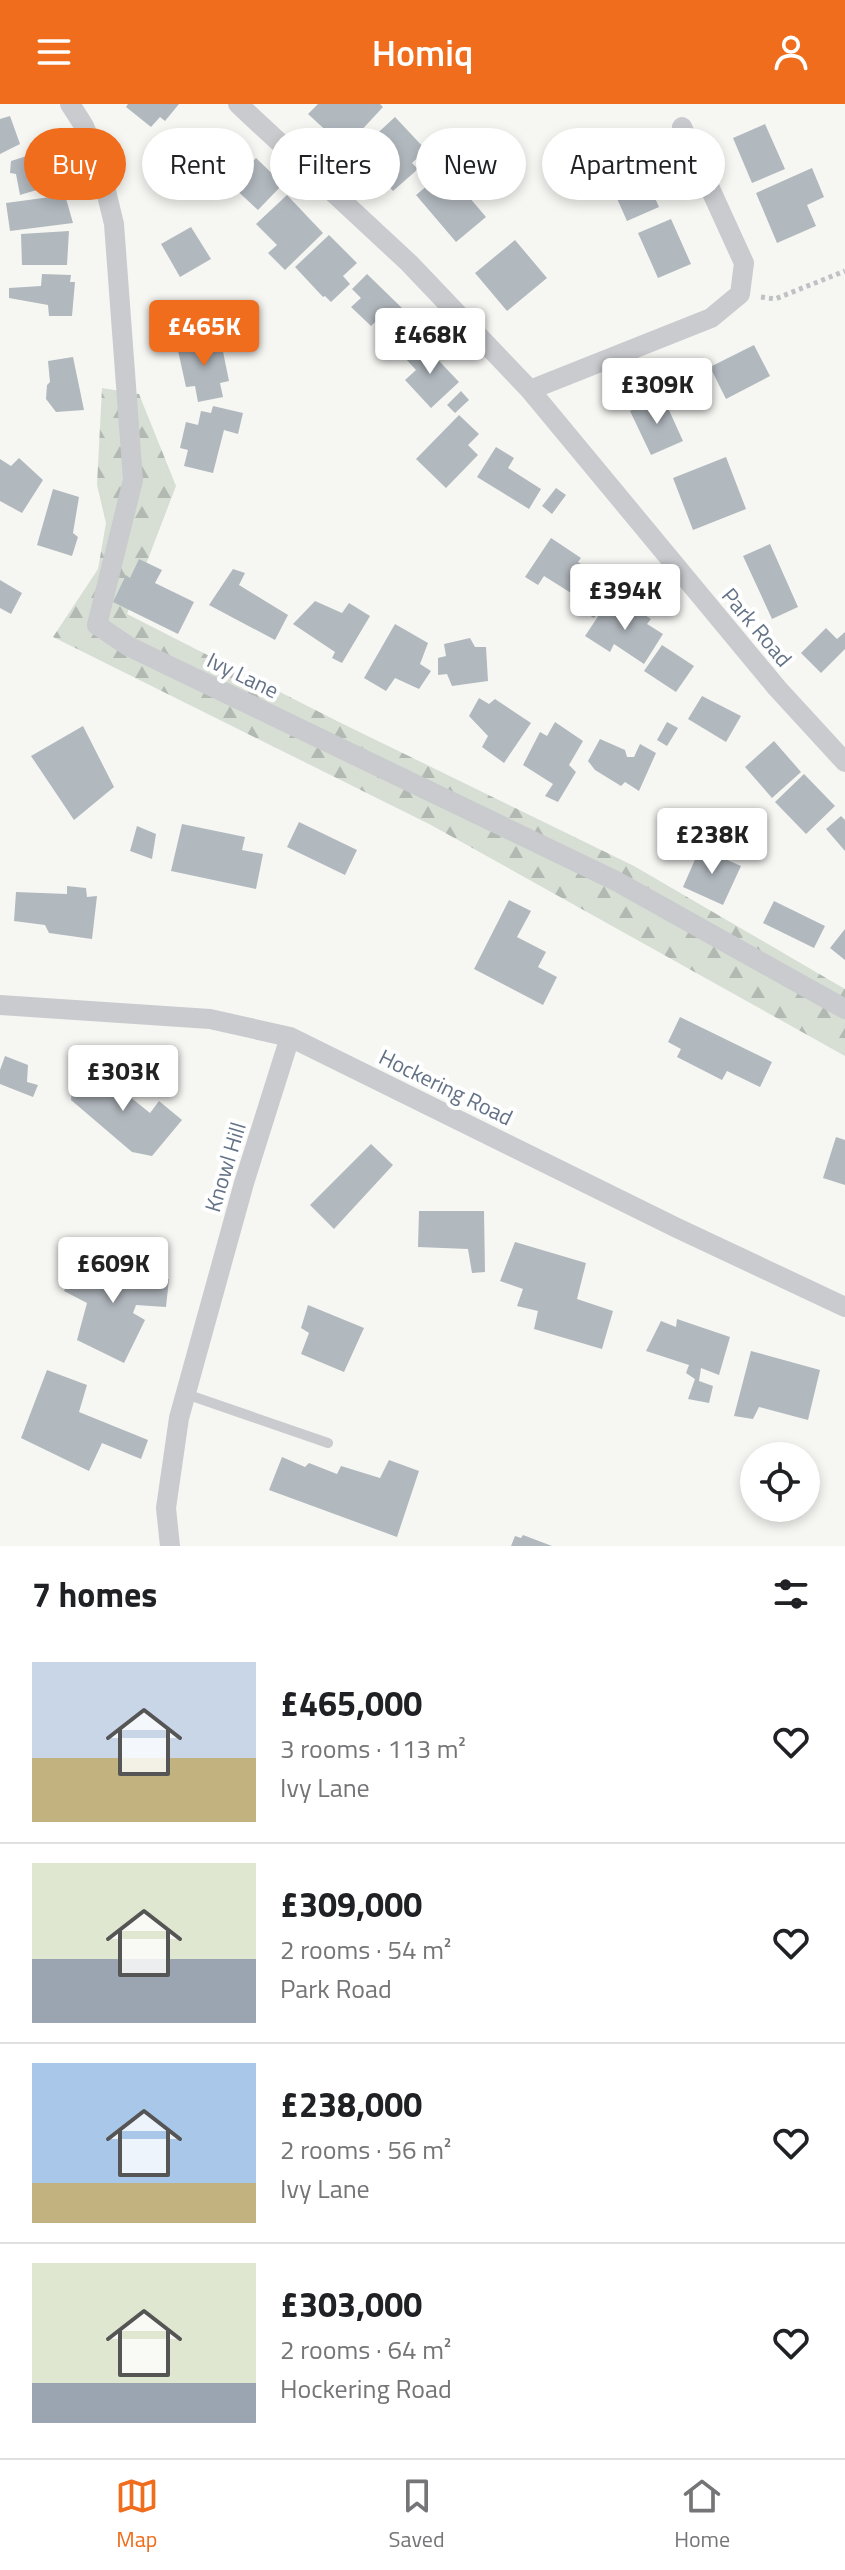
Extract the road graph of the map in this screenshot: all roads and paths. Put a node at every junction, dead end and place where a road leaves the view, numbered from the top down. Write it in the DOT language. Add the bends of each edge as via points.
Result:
graph roads {
  1 [pos="70,104"];
  2 [pos="238,104"];
  3 [pos="682,127"];
  4 [pos="845,271"];
  5 [pos="740,294"];
  6 [pos="530,390"];
  7 [pos="845,762"];
  8 [pos="0,1005"];
  9 [pos="845,1009"];
  10 [pos="290,1037"];
  11 [pos="845,1307"];
  12 [pos="186,1394"];
  13 [pos="328,1443"];
  14 [pos="170,1546"];
  1 -- 9 [label="street, Ivy Lane" via="99,162 114,224 133,480 97,625 128,646 616,881"];
  2 -- 6 [label="street, Park Road" via="409,263"];
  3 -- 5 [label="street" via="744,263"];
  4 -- 5 [label="path" via="775,299"];
  5 -- 6 [label="street" via="711,318"];
  6 -- 7 [label="street, Park Road" via="777,688"];
  8 -- 10 [label="street, Hockering Road" via="210,1019"];
  10 -- 11 [label="street, Hockering Road"];
  10 -- 12 [label="street, Knowl Hill"];
  12 -- 13 [label="lane"];
  12 -- 14 [label="street, Knowl Hill" via="166,1508"];
}
